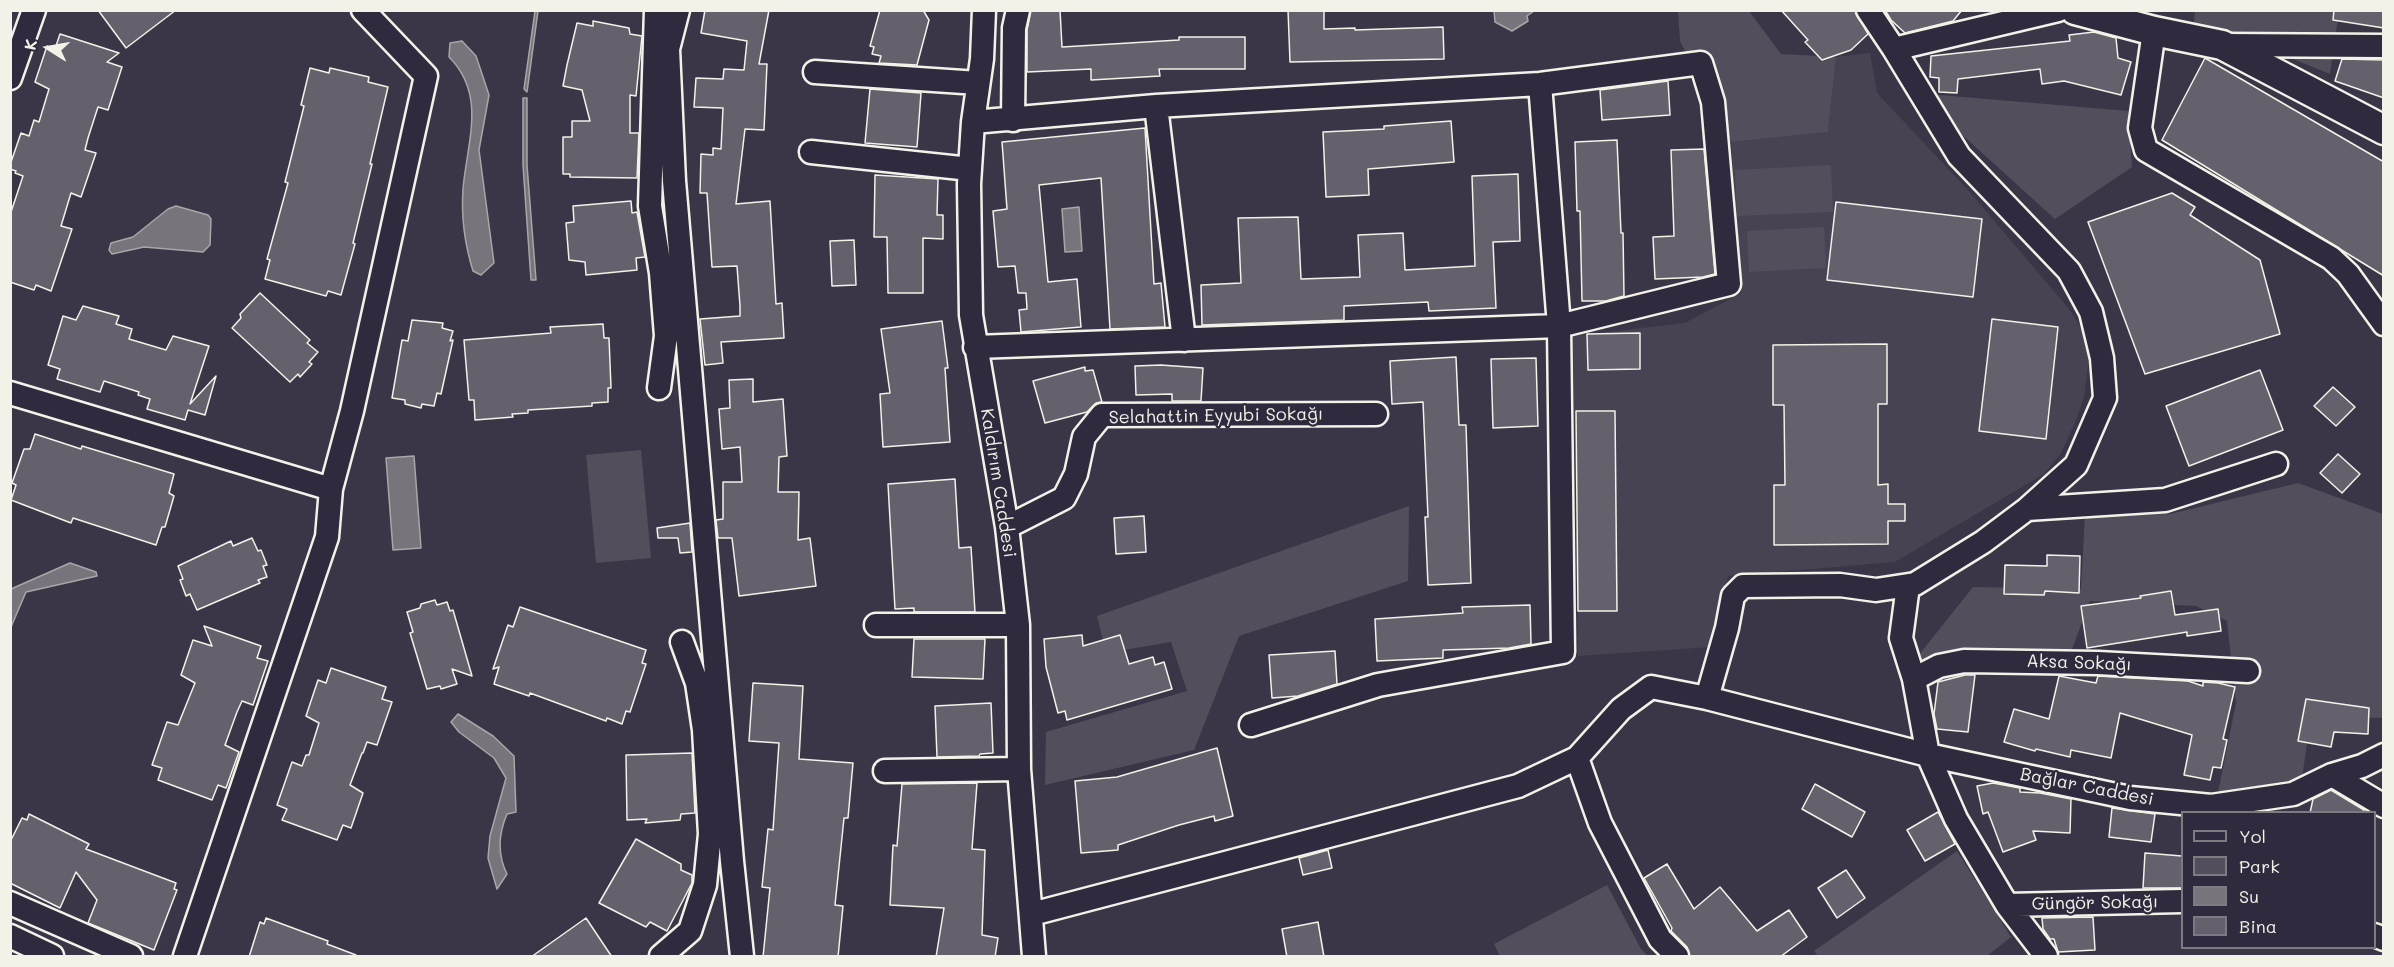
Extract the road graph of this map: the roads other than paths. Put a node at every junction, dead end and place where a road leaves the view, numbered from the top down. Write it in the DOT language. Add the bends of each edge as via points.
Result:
graph roads {
  1 [pos="34,10"];
  2 [pos="363,10"];
  3 [pos="656,10"];
  4 [pos="678,10"];
  5 [pos="984,10"];
  6 [pos="1018,10"];
  7 [pos="1868,10"];
  8 [pos="2058,10"];
  9 [pos="2075,10"];
  10 [pos="2154,31"];
  11 [pos="2222,45"];
  12 [pos="2384,46"];
  13 [pos="1894,49"];
  14 [pos="815,72"];
  15 [pos="10,78"];
  16 [pos="978,83"];
  17 [pos="1540,84"];
  18 [pos="1156,106"];
  19 [pos="1013,120"];
  20 [pos="973,122"];
  21 [pos="2384,130"];
  22 [pos="811,152"];
  23 [pos="970,169"];
  24 [pos="2384,324"];
  25 [pos="1559,326"];
  26 [pos="1184,340"];
  27 [pos="975,347"];
  28 [pos="659,388"];
  29 [pos="10,393"];
  30 [pos="1376,414"];
  31 [pos="2276,464"];
  32 [pos="331,489"];
  33 [pos="2027,509"];
  34 [pos="1007,527"];
  35 [pos="1908,586"];
  36 [pos="876,625"];
  37 [pos="1018,625"];
  38 [pos="682,642"];
  39 [pos="2248,671"];
  40 [pos="1914,680"];
  41 [pos="1707,698"];
  42 [pos="1251,725"];
  43 [pos="1928,755"];
  44 [pos="2384,755"];
  45 [pos="1577,758"];
  46 [pos="1019,769"];
  47 [pos="885,771"];
  48 [pos="2332,775"];
  49 [pos="2384,806"];
  50 [pos="2181,901"];
  51 [pos="10,903"];
  52 [pos="2007,905"];
  53 [pos="1032,915"];
  54 [pos="10,936"];
  55 [pos="52,957"];
  56 [pos="130,957"];
  57 [pos="184,957"];
  58 [pos="660,957"];
  59 [pos="742,957"];
  60 [pos="1034,957"];
  61 [pos="1677,957"];
  62 [pos="2046,957"];
  1 -- 15 [label="street"];
  2 -- 32 [label="street" via="426,76"];
  3 -- 28 [label="street" via="650,206 666,336"];
  4 -- 59 [label="street" via="668,49 674,181"];
  5 -- 16 [label="street, Kaldırım Caddesi"];
  6 -- 19 [label="street" via="1014,28"];
  7 -- 13 [label="street"];
  8 -- 13 [label="street"];
  9 -- 10 [label="main road"];
  10 -- 11 [label="main road"];
  10 -- 24 [label="street" via="2140,128 2146,150 2331,258 2348,274"];
  11 -- 12 [label="street"];
  11 -- 21 [label="main road"];
  13 -- 33 [label="street" via="1959,156 2069,271 2091,312 2102,358 2105,398 2076,465"];
  14 -- 16 [label="street"];
  16 -- 20 [label="street, Kaldırım Caddesi"];
  17 -- 18 [label="street"];
  17 -- 25 [label="street"];
  17 -- 25 [label="street" via="1701,63 1713,102 1729,284"];
  18 -- 19 [label="street"];
  18 -- 26 [label="street"];
  19 -- 20 [label="street"];
  20 -- 23 [label="street, Kaldırım Caddesi"];
  22 -- 23 [label="street"];
  23 -- 27 [label="street, Kaldırım Caddesi" via="971,315"];
  25 -- 26 [label="street"];
  25 -- 42 [label="street" via="1563,652 1378,685"];
  26 -- 27 [label="street"];
  27 -- 34 [label="street, Kaldırım Caddesi"];
  29 -- 32 [label="street"];
  30 -- 34 [label="street, Selahattin Eyyubi Sokağı" via="1102,415 1084,437 1076,474 1064,498"];
  31 -- 33 [label="street" via="2165,500"];
  32 -- 57 [label="street" via="327,537"];
  33 -- 35 [label="street" via="1983,542"];
  34 -- 37 [label="street, Kaldırım Caddesi"];
  35 -- 40 [label="street" via="1901,638"];
  35 -- 41 [label="street" via="1876,590 1840,585 1743,586 1733,596"];
  36 -- 37 [label="street"];
  37 -- 46 [label="street, Kaldırım Caddesi"];
  38 -- 58 [label="street" via="697,683 704,730 710,834 705,885 690,931"];
  39 -- 40 [label="street, Aksa Sokağı" via="1964,661 1939,666"];
  40 -- 43 [label="street"];
  41 -- 43 [label="street, Bağlar Caddesi"];
  41 -- 45 [label="street, Bağlar Caddesi" via="1651,687 1621,709"];
  43 -- 48 [label="street, Bağlar Caddesi" via="2130,798 2211,806 2293,794"];
  43 -- 52 [label="street" via="1956,819"];
  44 -- 48 [label="street, Bağlar Caddesi"];
  45 -- 53 [label="street" via="1518,786"];
  45 -- 61 [label="street" via="1600,823 1660,939"];
  46 -- 47 [label="street"];
  46 -- 53 [label="street, Kaldırım Caddesi"];
  48 -- 49 [label="street"];
  50 -- 52 [label="street, Güngör Sokağı"];
  51 -- 56 [label="street"];
  52 -- 62 [label="street"];
  53 -- 60 [label="street, Kaldırım Caddesi"];
  54 -- 55 [label="street"];
}
